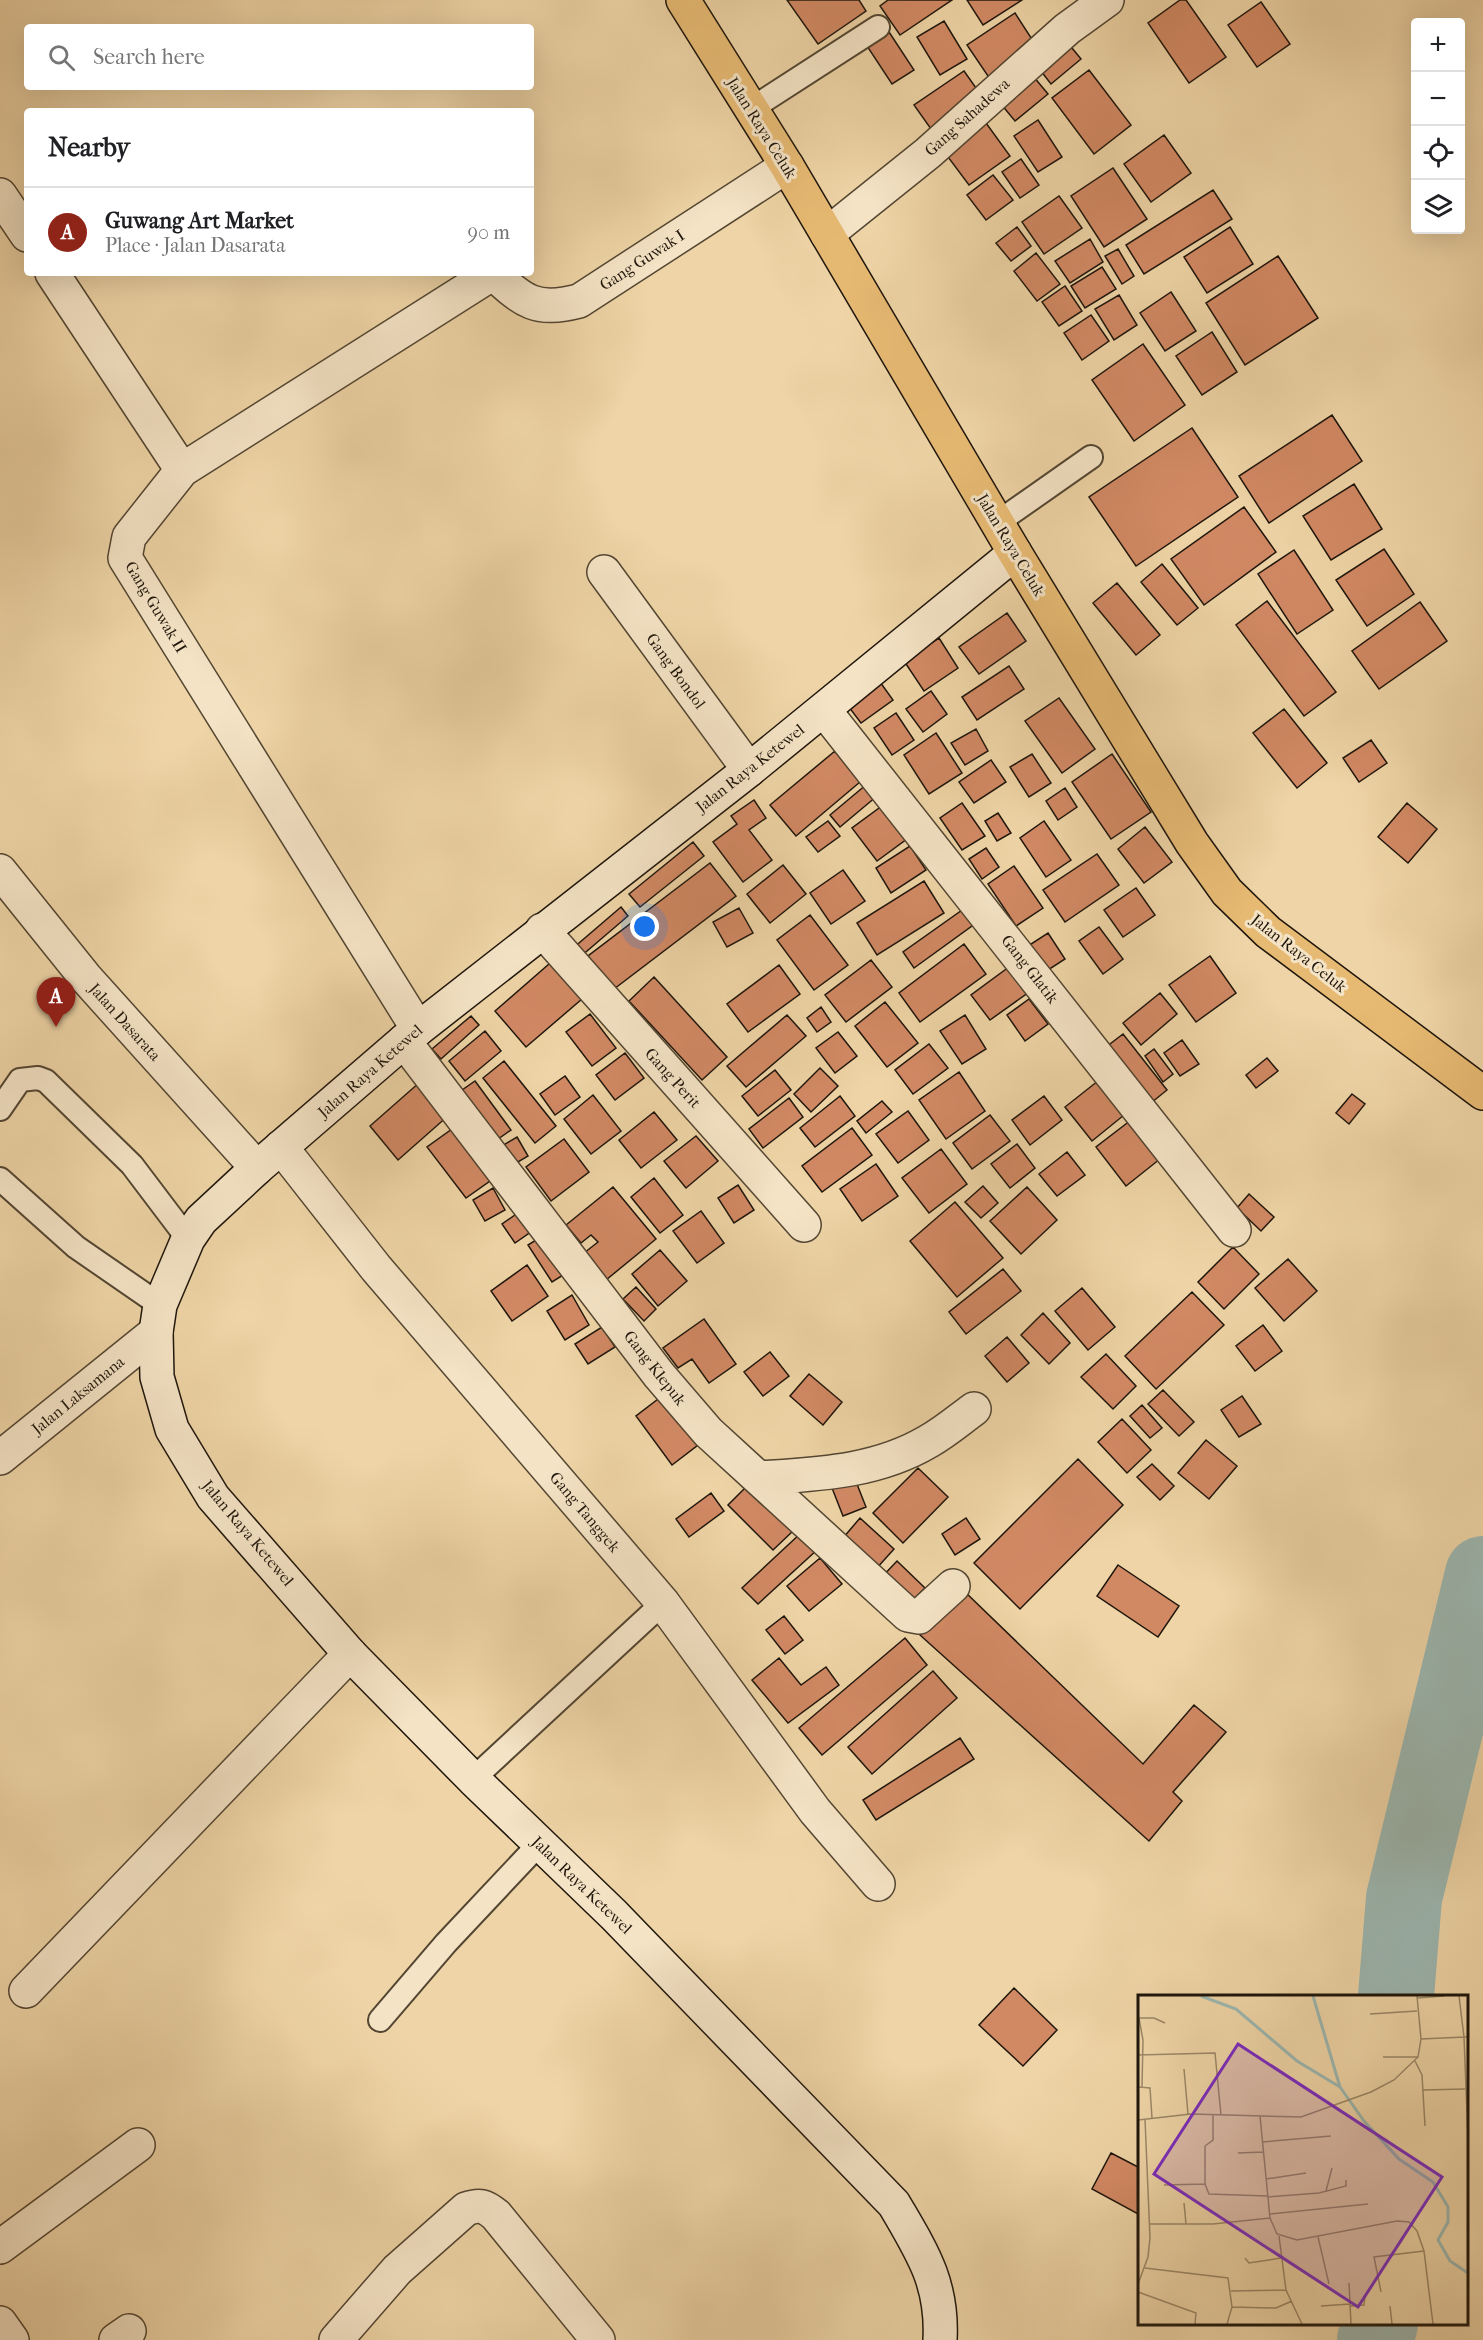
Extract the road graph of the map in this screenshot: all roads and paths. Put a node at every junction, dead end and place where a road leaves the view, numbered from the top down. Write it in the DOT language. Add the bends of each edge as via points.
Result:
graph roads {
  1 [pos="683,0"];
  2 [pos="1107,0"];
  3 [pos="878,27"];
  4 [pos="751,109"];
  5 [pos="787,166"];
  6 [pos="0,195"];
  7 [pos="24,231"];
  8 [pos="827,234"];
  9 [pos="54,276"];
  10 [pos="488,276"];
  11 [pos="497,276"];
  12 [pos="1091,457"];
  13 [pos="182,470"];
  14 [pos="997,523"];
  15 [pos="1015,553"];
  16 [pos="604,572"];
  17 [pos="824,710"];
  18 [pos="748,770"];
  19 [pos="0,870"];
  20 [pos="542,930"];
  21 [pos="411,1035"];
  22 [pos="1483,1093"];
  23 [pos="0,1109"];
  24 [pos="281,1147"];
  25 [pos="256,1168"];
  26 [pos="0,1179"];
  27 [pos="804,1225"];
  28 [pos="1234,1230"];
  29 [pos="188,1239"];
  30 [pos="158,1318"];
  31 [pos="974,1409"];
  32 [pos="0,1458"];
  33 [pos="760,1478"];
  34 [pos="954,1586"];
  35 [pos="663,1604"];
  36 [pos="350,1654"];
  37 [pos="473,1779"];
  38 [pos="540,1843"];
  39 [pos="878,1884"];
  40 [pos="26,1991"];
  41 [pos="380,2020"];
  42 [pos="138,2145"];
  43 [pos="0,2247"];
  44 [pos="0,2323"];
  45 [pos="12,2340"];
  46 [pos="336,2340"];
  47 [pos="598,2340"];
  48 [pos="940,2340"];
  1 -- 4 [label="highway, Jalan Raya Celuk"];
  2 -- 8 [label="street, Gang Sahadewa" via="1067,28 928,153"];
  3 -- 4 [label="lane"];
  4 -- 5 [label="highway, Jalan Raya Celuk"];
  5 -- 8 [label="highway, Jalan Raya Celuk"];
  5 -- 11 [label="street, Gang Guwak I" via="579,301 548,307 532,304"];
  6 -- 7 [label="street"];
  8 -- 14 [label="highway, Jalan Raya Celuk"];
  9 -- 13 [label="street"];
  10 -- 13 [label="street, Gang Guwak II"];
  12 -- 14 [label="lane"];
  13 -- 21 [label="street, Gang Guwak II" via="129,537 125,558"];
  14 -- 15 [label="highway, Jalan Raya Celuk"];
  15 -- 17 [label="street, Jalan Raya Ketewel"];
  15 -- 22 [label="highway, Jalan Raya Celuk" via="1192,843 1227,892 1268,932"];
  16 -- 18 [label="street, Gang Bondol"];
  17 -- 18 [label="street, Jalan Raya Ketewel"];
  17 -- 28 [label="street, Gang Glatik"];
  18 -- 20 [label="street, Jalan Raya Ketewel"];
  19 -- 25 [label="street, Jalan Dasarata" via="86,978"];
  20 -- 21 [label="street, Jalan Raya Ketewel"];
  20 -- 27 [label="street, Gang Perit"];
  21 -- 24 [label="street, Jalan Raya Ketewel"];
  21 -- 33 [label="street, Gang Klepuk" via="659,1375 708,1432"];
  23 -- 29 [label="lane" via="20,1080 46,1081 132,1165"];
  24 -- 25 [label="street, Jalan Raya Ketewel"];
  24 -- 35 [label="street, Gang Tanggek" via="376,1268"];
  25 -- 29 [label="street, Jalan Raya Ketewel" via="201,1220"];
  26 -- 30 [label="lane"];
  29 -- 30 [label="street, Jalan Raya Ketewel"];
  30 -- 32 [label="street, Jalan Laksamana"];
  30 -- 36 [label="street, Jalan Raya Ketewel" via="157,1377 172,1429 213,1497"];
  31 -- 33 [label="street" via="929,1441 889,1460 853,1470"];
  33 -- 34 [label="street, Gang Klepuk" via="908,1615 919,1617"];
  35 -- 37 [label="lane"];
  35 -- 39 [label="street, Gang Tanggek" via="815,1811"];
  36 -- 37 [label="street, Jalan Raya Ketewel"];
  36 -- 40 [label="street"];
  37 -- 38 [label="street, Jalan Raya Ketewel"];
  38 -- 41 [label="lane"];
  38 -- 48 [label="street, Jalan Raya Ketewel" via="894,2204 927,2259 941,2310"];
  42 -- 43 [label="street"];
  44 -- 45 [label="street"];
  46 -- 47 [label="street" via="411,2256 466,2209 476,2205 496,2215"];
}
